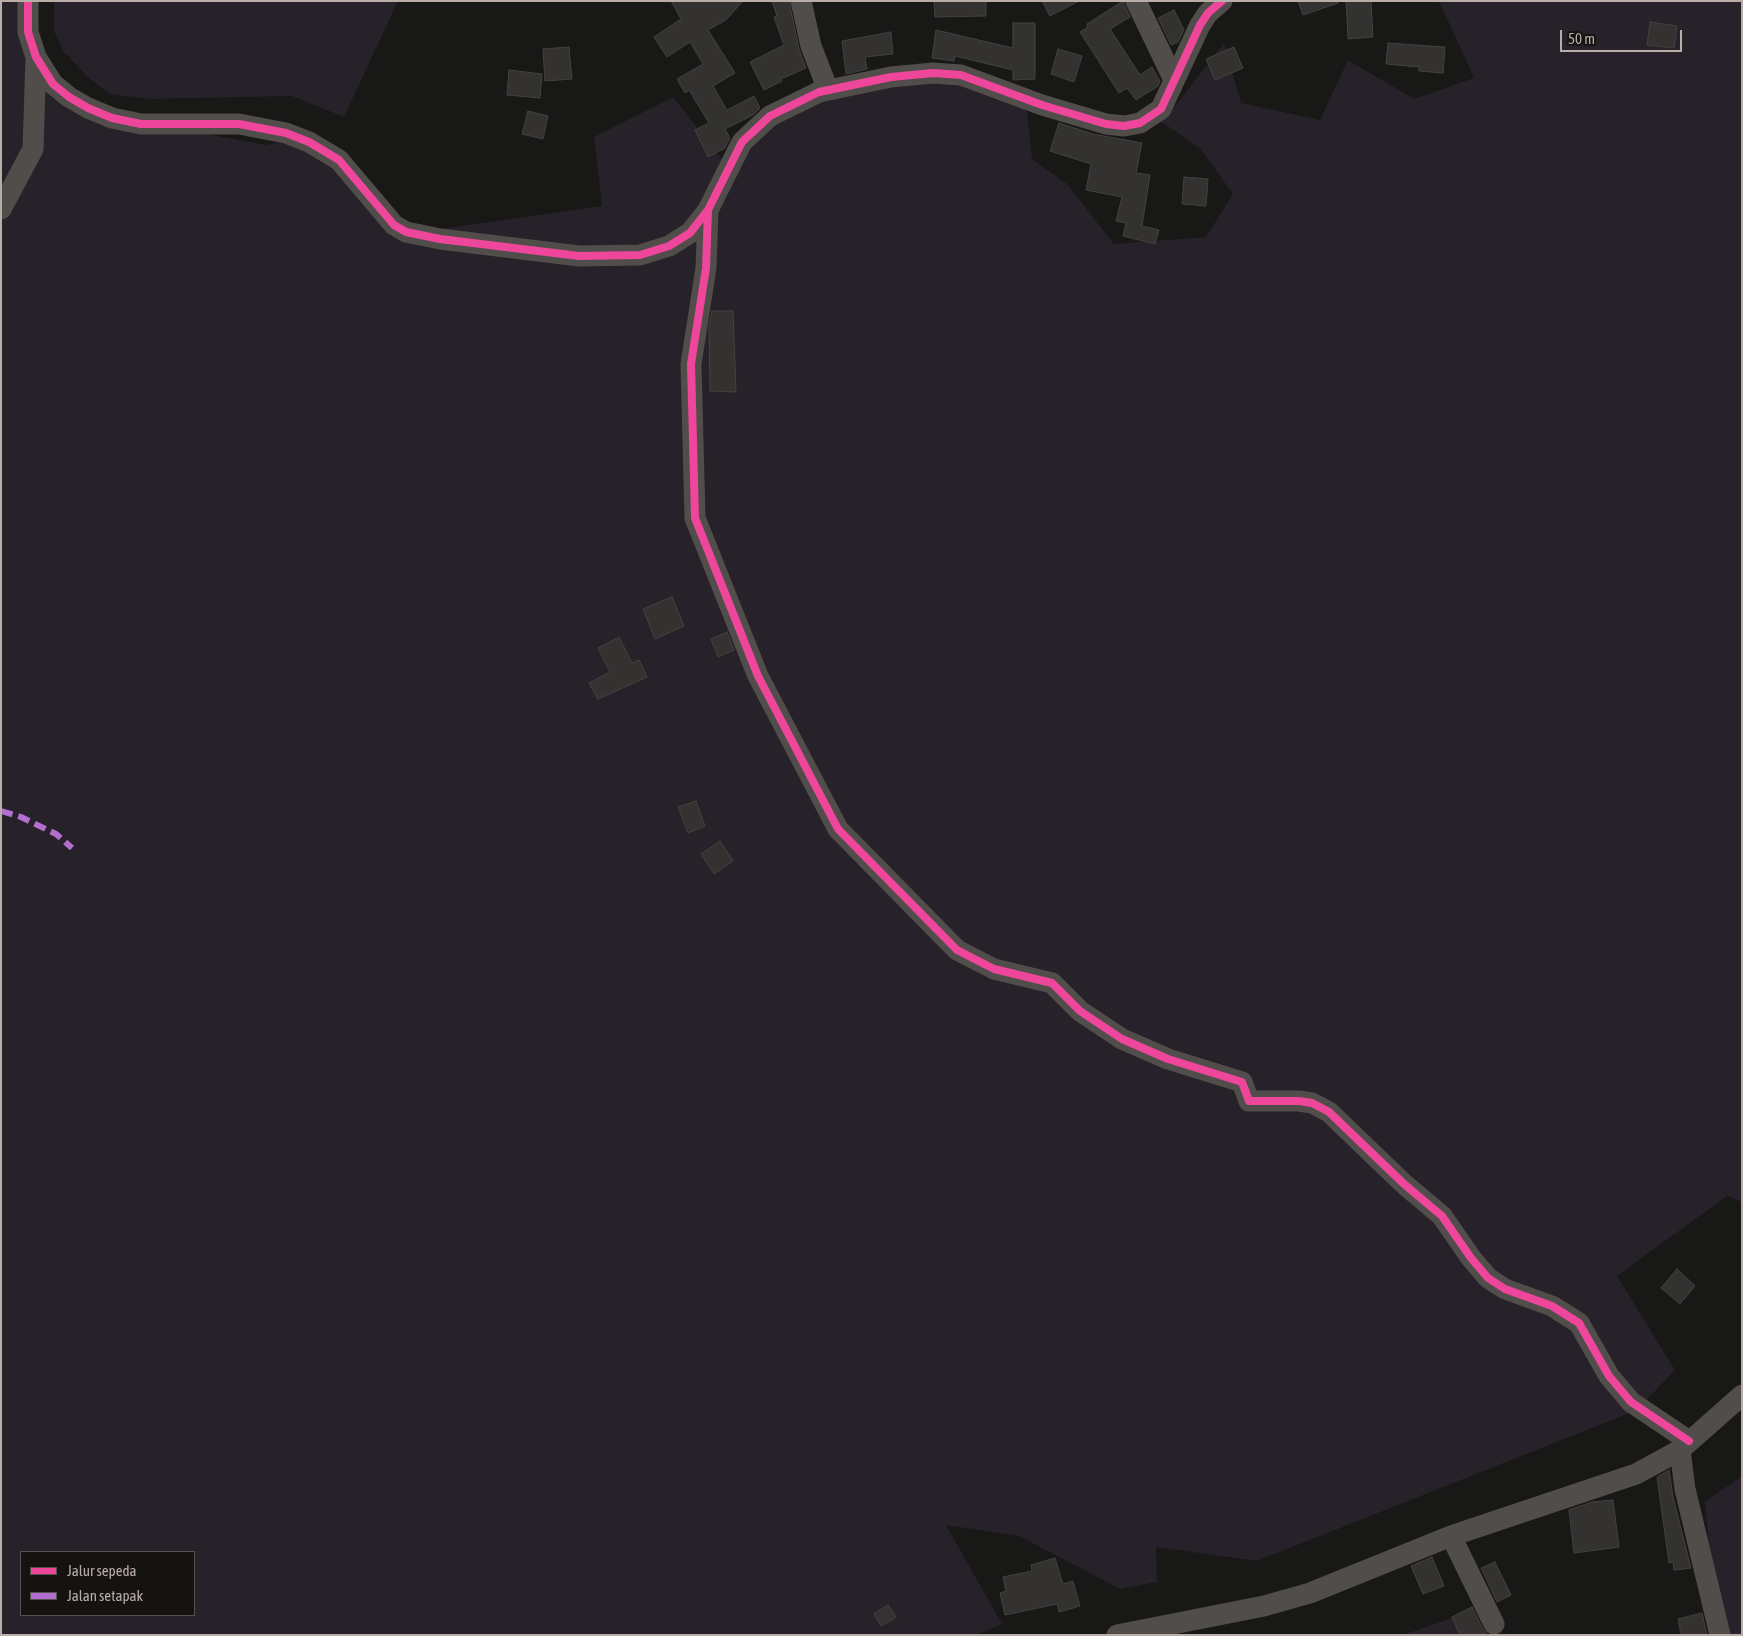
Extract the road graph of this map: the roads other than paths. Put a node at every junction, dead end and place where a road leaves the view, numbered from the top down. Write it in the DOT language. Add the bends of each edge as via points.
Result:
graph roads {
  1 [pos="28,1"];
  2 [pos="801,1"];
  3 [pos="1136,1"];
  4 [pos="1222,1"];
  5 [pos="36,57"];
  6 [pos="1174,80"];
  7 [pos="828,90"];
  8 [pos="1,209"];
  9 [pos="708,210"];
  10 [pos="1742,1395"];
  11 [pos="1685,1446"];
  12 [pos="1451,1536"];
  13 [pos="1494,1624"];
  14 [pos="1118,1635"];
  15 [pos="1720,1635"];
  1 -- 5 [label="street" via="28,32"];
  2 -- 7 [label="street" via="811,46"];
  3 -- 6 [label="street"];
  4 -- 6 [label="street" via="1200,25"];
  5 -- 8 [label="street" via="34,149"];
  5 -- 9 [label="street" via="52,84 69,98 112,118 141,124 264,127 309,142 339,160 394,224 422,237 579,256 640,255 669,246 690,233"];
  6 -- 7 [label="street" via="1161,109 1140,123 1124,126 1106,124 1042,105 962,75 932,72"];
  7 -- 9 [label="street" via="770,116 742,142"];
  9 -- 11 [label="street" via="706,268 691,364 695,518 758,676 838,829 957,950 994,969 1052,984 1080,1011 1122,1039 1168,1059 1242,1082 1249,1101 1299,1101 1330,1112 1442,1216 1488,1278 1505,1289 1552,1306 1579,1323 1609,1376 1631,1402"];
  10 -- 11 [label="street"];
  11 -- 12 [label="street" via="1636,1474"];
  11 -- 15 [label="street" via="1685,1489"];
  12 -- 13 [label="street"];
  12 -- 14 [label="street" via="1366,1572 1264,1606"];
}
